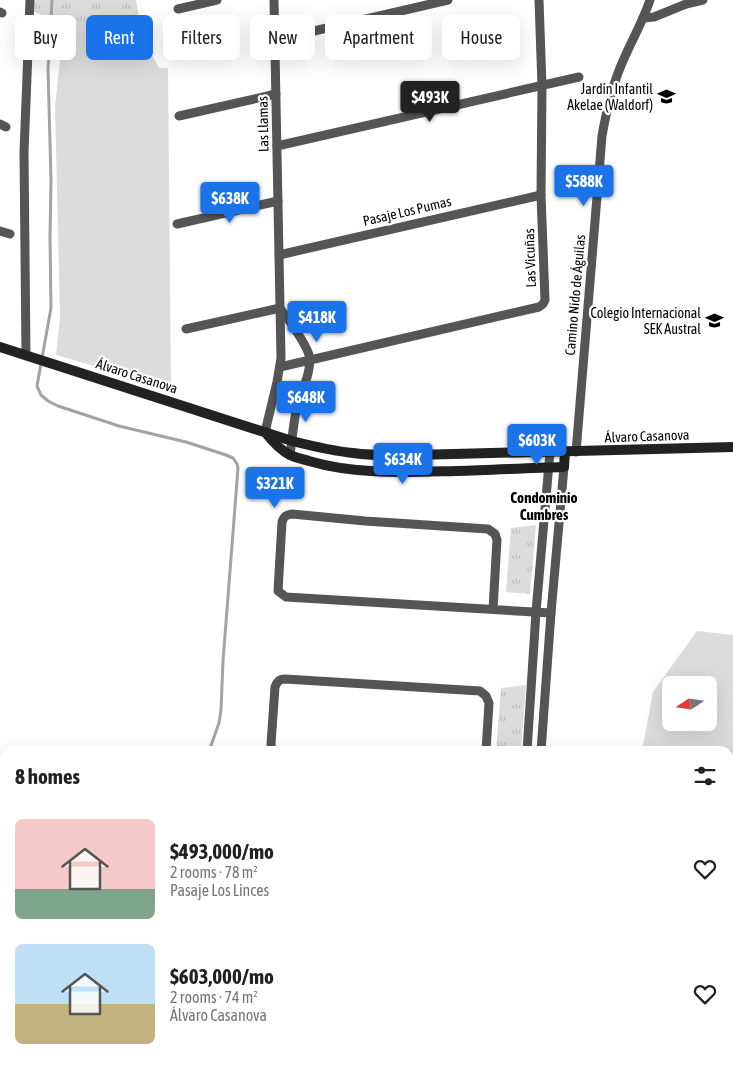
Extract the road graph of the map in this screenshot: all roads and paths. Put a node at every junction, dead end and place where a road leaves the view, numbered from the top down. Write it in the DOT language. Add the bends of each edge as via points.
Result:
graph roads {
  1 [pos="30,0"];
  2 [pos="216,0"];
  3 [pos="274,0"];
  4 [pos="448,0"];
  5 [pos="539,0"];
  6 [pos="650,0"];
  7 [pos="703,0"];
  8 [pos="178,9"];
  9 [pos="274,15"];
  10 [pos="643,18"];
  11 [pos="315,31"];
  12 [pos="275,60"];
  13 [pos="579,78"];
  14 [pos="542,86"];
  15 [pos="276,94"];
  16 [pos="179,116"];
  17 [pos="277,146"];
  18 [pos="541,195"];
  19 [pos="278,201"];
  20 [pos="177,224"];
  21 [pos="0,231"];
  22 [pos="10,234"];
  23 [pos="279,255"];
  24 [pos="280,308"];
  25 [pos="186,329"];
  26 [pos="0,347"];
  27 [pos="31,356"];
  28 [pos="310,361"];
  29 [pos="280,367"];
  30 [pos="265,432"];
  31 [pos="292,441"];
  32 [pos="733,447"];
  33 [pos="550,452"];
  34 [pos="565,452"];
  35 [pos="576,452"];
  36 [pos="290,455"];
  37 [pos="564,467"];
  38 [pos="549,468"];
  39 [pos="493,609"];
  40 [pos="536,612"];
  41 [pos="551,613"];
  42 [pos="271,746"];
  43 [pos="486,746"];
  44 [pos="527,746"];
  45 [pos="541,746"];
  1 -- 27 [label="street" via="24,152"];
  2 -- 8 [label="street"];
  3 -- 9 [label="street, Las Llamas"];
  4 -- 11 [label="street"];
  5 -- 14 [label="street, Las Vicuñas"];
  6 -- 10 [label="street, Camino Nido de Águilas"];
  7 -- 10 [label="street"];
  10 -- 35 [label="street, Camino Nido de Águilas" via="615,80 602,136"];
  12 -- 15 [label="street, Las Llamas"];
  13 -- 14 [label="street"];
  14 -- 17 [label="street"];
  14 -- 18 [label="street, Las Vicuñas"];
  15 -- 16 [label="street"];
  15 -- 17 [label="street, Las Llamas"];
  17 -- 19 [label="street, Las Llamas"];
  18 -- 23 [label="street, Pasaje Los Pumas"];
  18 -- 28 [label="street, Las Vicuñas" via="545,300 541,306"];
  19 -- 20 [label="street"];
  19 -- 23 [label="street, Las Llamas"];
  21 -- 22 [label="street"];
  23 -- 24 [label="street, Las Llamas"];
  24 -- 25 [label="street"];
  24 -- 28 [label="street" via="303,343"];
  24 -- 29 [label="street, Las Llamas"];
  26 -- 27 [label="street, Álvaro Casanova"];
  27 -- 30 [label="street, Álvaro Casanova"];
  28 -- 29 [label="street, Las Vicuñas"];
  28 -- 31 [label="street"];
  29 -- 30 [label="street, Las Llamas"];
  30 -- 31 [label="street, Álvaro Casanova"];
  30 -- 36 [label="street, Álvaro Casanova"];
  31 -- 33 [label="street, Álvaro Casanova" via="353,454"];
  31 -- 36 [label="street"];
  32 -- 35 [label="street, Álvaro Casanova"];
  33 -- 34 [label="street, Álvaro Casanova"];
  33 -- 38 [label="street"];
  34 -- 35 [label="street, Álvaro Casanova"];
  34 -- 37 [label="street"];
  36 -- 38 [label="street, Álvaro Casanova" via="323,465 385,472"];
  37 -- 38 [label="street, Álvaro Casanova"];
  37 -- 41 [label="street"];
  38 -- 40 [label="street"];
  39 -- 39 [label="street" via="496,540 495,534 488,529 292,514 283,518 278,591 286,597"];
  39 -- 40 [label="street"];
  40 -- 41 [label="street"];
  40 -- 44 [label="street"];
  41 -- 45 [label="street"];
  42 -- 43 [label="street" via="275,687 278,681 285,679 480,691 488,703"];
}
